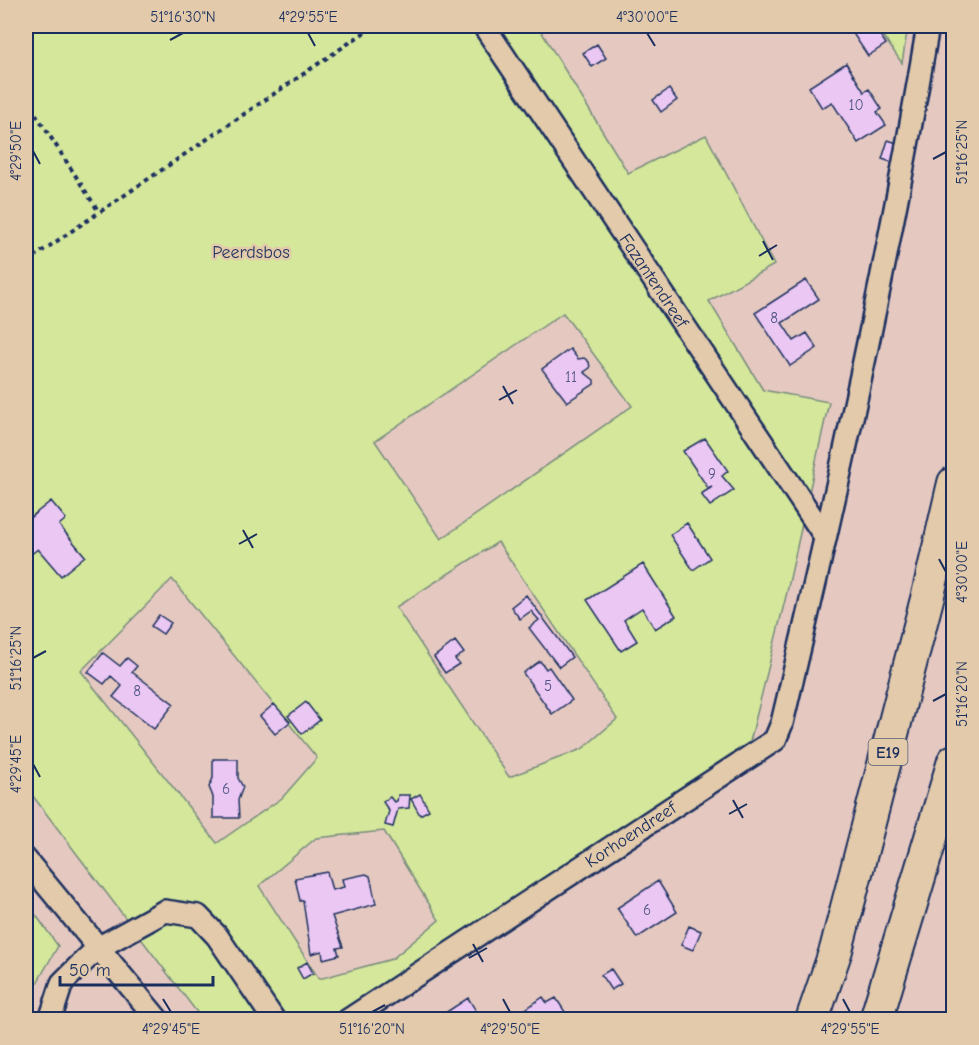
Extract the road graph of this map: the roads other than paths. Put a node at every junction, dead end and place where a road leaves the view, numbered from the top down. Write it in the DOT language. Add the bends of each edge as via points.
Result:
graph roads {
  1 [pos="484,26"];
  2 [pos="928,26"];
  3 [pos="954,483"];
  4 [pos="824,535"];
  5 [pos="954,760"];
  6 [pos="26,860"];
  7 [pos="98,948"];
  8 [pos="50,1020"];
  9 [pos="158,1020"];
  10 [pos="274,1020"];
  11 [pos="348,1020"];
  12 [pos="812,1020"];
  13 [pos="876,1020"];
  1 -- 4 [label="street, Fazantendreef"];
  2 -- 4 [label="street, Korhoendreef"];
  3 -- 12 [label="highway, E19" via="836,950"];
  4 -- 11 [label="street, Korhoendreef" via="816,582 775,740"];
  5 -- 13 [label="highway"];
  6 -- 7 [label="street"];
  7 -- 8 [label="street" via="62,983"];
  7 -- 9 [label="street"];
  7 -- 10 [label="street" via="165,911 198,916 217,936"];
}
